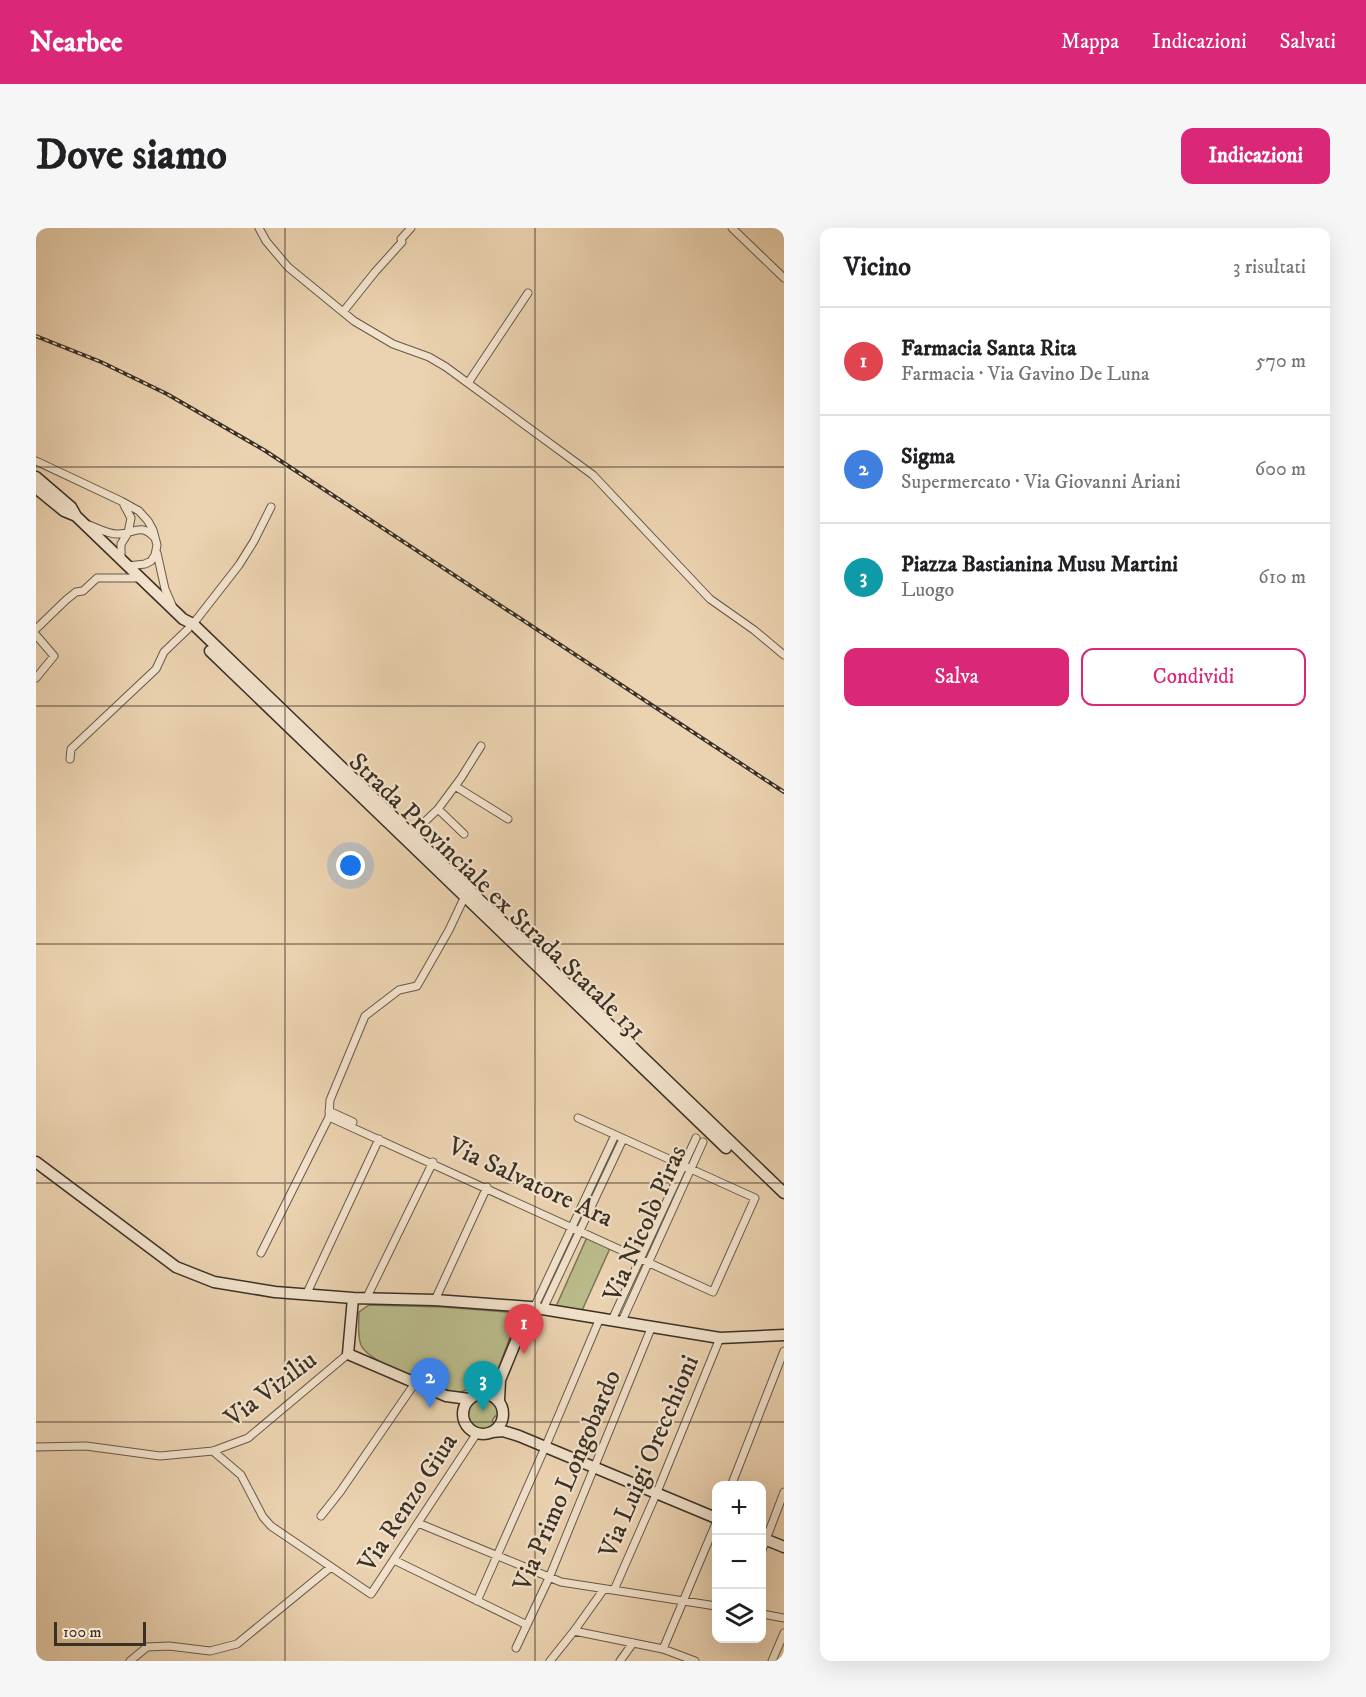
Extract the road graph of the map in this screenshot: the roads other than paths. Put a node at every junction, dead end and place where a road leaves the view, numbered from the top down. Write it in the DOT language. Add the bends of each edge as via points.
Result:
graph roads {
  1 [pos="259,228"];
  2 [pos="411,228"];
  3 [pos="732,228"];
  4 [pos="784,278"];
  5 [pos="528,293"];
  6 [pos="343,312"];
  7 [pos="468,383"];
  8 [pos="36,461"];
  9 [pos="36,477"];
  10 [pos="36,488"];
  11 [pos="121,501"];
  12 [pos="271,507"];
  13 [pos="80,520"];
  14 [pos="128,533"];
  15 [pos="155,539"];
  16 [pos="156,552"];
  17 [pos="124,562"];
  18 [pos="140,578"];
  19 [pos="174,610"];
  20 [pos="188,624"];
  21 [pos="36,629"];
  22 [pos="36,635"];
  23 [pos="784,656"];
  24 [pos="36,678"];
  25 [pos="481,746"];
  26 [pos="70,759"];
  27 [pos="455,786"];
  28 [pos="438,809"];
  29 [pos="508,819"];
  30 [pos="412,834"];
  31 [pos="464,834"];
  32 [pos="465,896"];
  33 [pos="330,1114"];
  34 [pos="578,1118"];
  35 [pos="619,1137"];
  36 [pos="379,1139"];
  37 [pos="36,1162"];
  38 [pos="433,1162"];
  39 [pos="684,1166"];
  40 [pos="692,1170"];
  41 [pos="487,1186"];
  42 [pos="784,1193"];
  43 [pos="784,1203"];
  44 [pos="573,1226"];
  45 [pos="580,1229"];
  46 [pos="261,1253"];
  47 [pos="641,1257"];
  48 [pos="649,1262"];
  49 [pos="306,1294"];
  50 [pos="353,1298"];
  51 [pos="366,1299"];
  52 [pos="435,1300"];
  53 [pos="536,1308"];
  54 [pos="600,1318"];
  55 [pos="617,1320"];
  56 [pos="652,1326"];
  57 [pos="784,1335"];
  58 [pos="720,1338"];
  59 [pos="784,1352"];
  60 [pos="348,1354"];
  61 [pos="500,1380"];
  62 [pos="415,1383"];
  63 [pos="487,1393"];
  64 [pos="446,1396"];
  65 [pos="469,1399"];
  66 [pos="499,1400"];
  67 [pos="463,1410"];
  68 [pos="504,1417"];
  69 [pos="492,1432"];
  70 [pos="477,1433"];
  71 [pos="517,1435"];
  72 [pos="36,1447"];
  73 [pos="545,1447"];
  74 [pos="213,1451"];
  75 [pos="594,1467"];
  76 [pos="733,1481"];
  77 [pos="657,1492"];
  78 [pos="784,1492"];
  79 [pos="321,1516"];
  80 [pos="712,1519"];
  81 [pos="418,1523"];
  82 [pos="712,1533"];
  83 [pos="766,1536"];
  84 [pos="766,1544"];
  85 [pos="784,1547"];
  86 [pos="497,1556"];
  87 [pos="394,1560"];
  88 [pos="331,1567"];
  89 [pos="549,1578"];
  90 [pos="604,1589"];
  91 [pos="614,1590"];
  92 [pos="477,1600"];
  93 [pos="684,1601"];
  94 [pos="712,1605"];
  95 [pos="766,1615"];
  96 [pos="784,1618"];
  97 [pos="527,1625"];
  98 [pos="574,1631"];
  99 [pos="784,1633"];
  100 [pos="633,1643"];
  101 [pos="516,1648"];
  102 [pos="663,1649"];
  103 [pos="130,1661"];
  104 [pos="550,1661"];
  105 [pos="620,1661"];
  106 [pos="695,1661"];
  107 [pos="772,1661"];
  1 -- 6 [label="street" via="288,267"];
  2 -- 6 [label="street"];
  3 -- 4 [label="street"];
  5 -- 7 [label="street"];
  6 -- 7 [label="street" via="393,344 429,357"];
  7 -- 23 [label="street" via="593,475 710,599"];
  8 -- 11 [label="street"];
  9 -- 13 [label="main road, Strada Provinciale ex Strada Statale 131" via="71,507"];
  10 -- 13 [label="main road, Strada Provinciale ex Strada Statale 131"];
  11 -- 14 [label="street" via="131,518"];
  11 -- 15 [label="street" via="139,511"];
  12 -- 20 [label="street" via="239,565"];
  13 -- 14 [label="street" via="114,534"];
  13 -- 17 [label="main road, Strada Provinciale ex Strada Statale 131"];
  14 -- 15 [label="street" via="142,530"];
  14 -- 17 [label="street" via="121,544"];
  15 -- 16 [label="street"];
  16 -- 17 [label="street" via="148,563"];
  16 -- 19 [label="street"];
  17 -- 18 [label="main road, Strada Provinciale ex Strada Statale 131"];
  18 -- 19 [label="main road, Strada Provinciale ex Strada Statale 131"];
  18 -- 21 [label="street" via="97,578 66,600"];
  19 -- 20 [label="main road, Strada Provinciale ex Strada Statale 131"];
  20 -- 26 [label="street" via="164,652 156,669 71,749"];
  20 -- 30 [label="main road, Strada Provinciale ex Strada Statale 131"];
  20 -- 32 [label="main road, Strada Provinciale ex Strada Statale 131"];
  22 -- 24 [label="street" via="54,656"];
  25 -- 27 [label="street"];
  27 -- 28 [label="street"];
  27 -- 29 [label="street"];
  28 -- 30 [label="street"];
  28 -- 31 [label="street"];
  30 -- 42 [label="main road, Strada Provinciale ex Strada Statale 131"];
  32 -- 33 [label="street" via="417,986 399,990 365,1016 330,1100"];
  32 -- 43 [label="main road, Strada Provinciale ex Strada Statale 131"];
  33 -- 36 [label="street, Via Salvatore Ara"];
  33 -- 38 [label="street, Via Salvatore Ara"];
  33 -- 46 [label="street"];
  34 -- 35 [label="street"];
  35 -- 39 [label="street"];
  35 -- 44 [label="street"];
  35 -- 45 [label="street"];
  36 -- 38 [label="street, Via Salvatore Ara"];
  36 -- 49 [label="street"];
  37 -- 49 [label="main road" via="176,1267 214,1282"];
  38 -- 41 [label="street, Via Salvatore Ara"];
  38 -- 51 [label="street"];
  39 -- 40 [label="street"];
  39 -- 40 [label="street, Via Nicolò Piras" via="700,1140"];
  39 -- 47 [label="street, Via Nicolò Piras"];
  40 -- 48 [label="street, Via Nicolò Piras"];
  40 -- 48 [label="street, Via Salvatore Ara" via="755,1198 714,1291"];
  41 -- 44 [label="street, Via Salvatore Ara"];
  41 -- 52 [label="street"];
  44 -- 45 [label="street, Via Salvatore Ara"];
  44 -- 53 [label="street"];
  45 -- 47 [label="street, Via Salvatore Ara"];
  45 -- 53 [label="street"];
  47 -- 48 [label="street, Via Salvatore Ara"];
  47 -- 55 [label="street, Via Nicolò Piras"];
  48 -- 55 [label="street, Via Nicolò Piras"];
  49 -- 50 [label="main road"];
  50 -- 51 [label="main road"];
  50 -- 60 [label="main road"];
  51 -- 52 [label="main road"];
  52 -- 53 [label="main road"];
  53 -- 54 [label="main road"];
  53 -- 61 [label="main road"];
  54 -- 55 [label="main road"];
  54 -- 73 [label="street"];
  55 -- 56 [label="main road"];
  56 -- 58 [label="main road"];
  56 -- 75 [label="street, Via Primo Longobardo"];
  57 -- 58 [label="main road"];
  58 -- 77 [label="street, Via Luigi Orecchioni"];
  59 -- 76 [label="street"];
  60 -- 62 [label="main road"];
  60 -- 74 [label="street, Via Viziliu" via="248,1438"];
  61 -- 63 [label="main road"];
  61 -- 66 [label="main road"];
  62 -- 64 [label="main road"];
  62 -- 79 [label="street"];
  63 -- 65 [label="main road"];
  63 -- 66 [label="main road"];
  64 -- 65 [label="main road"];
  64 -- 67 [label="main road"];
  65 -- 67 [label="main road"];
  66 -- 68 [label="main road"];
  67 -- 70 [label="main road" via="464,1422"];
  68 -- 69 [label="main road"];
  68 -- 71 [label="main road"];
  69 -- 70 [label="main road"];
  69 -- 71 [label="main road"];
  70 -- 81 [label="street, Via Renzo Giua"];
  71 -- 73 [label="main road"];
  72 -- 74 [label="street, Via Viziliu" via="86,1446 160,1456"];
  73 -- 75 [label="main road"];
  73 -- 86 [label="street"];
  74 -- 88 [label="street" via="241,1475 271,1526"];
  75 -- 77 [label="main road"];
  75 -- 89 [label="street, Via Primo Longobardo"];
  77 -- 80 [label="main road"];
  77 -- 91 [label="street, Via Luigi Orecchioni"];
  78 -- 83 [label="street"];
  81 -- 86 [label="street"];
  81 -- 87 [label="street, Via Renzo Giua"];
  82 -- 93 [label="street"];
  84 -- 85 [label="main road"];
  86 -- 89 [label="street"];
  86 -- 92 [label="street"];
  87 -- 88 [label="street, Via Renzo Giua" via="371,1594"];
  87 -- 92 [label="street"];
  88 -- 103 [label="street" via="237,1644 210,1651 147,1647"];
  89 -- 90 [label="street"];
  89 -- 97 [label="street, Via Primo Longobardo"];
  90 -- 91 [label="street"];
  90 -- 98 [label="street, Via Luigi Orecchioni"];
  91 -- 93 [label="street"];
  92 -- 97 [label="street"];
  93 -- 94 [label="street"];
  93 -- 102 [label="street"];
  95 -- 96 [label="street"];
  97 -- 101 [label="street, Via Primo Longobardo"];
  98 -- 100 [label="street"];
  98 -- 104 [label="street, Via Luigi Orecchioni"];
  99 -- 107 [label="street"];
  100 -- 102 [label="street"];
  100 -- 105 [label="street"];
  102 -- 106 [label="street"];
}
